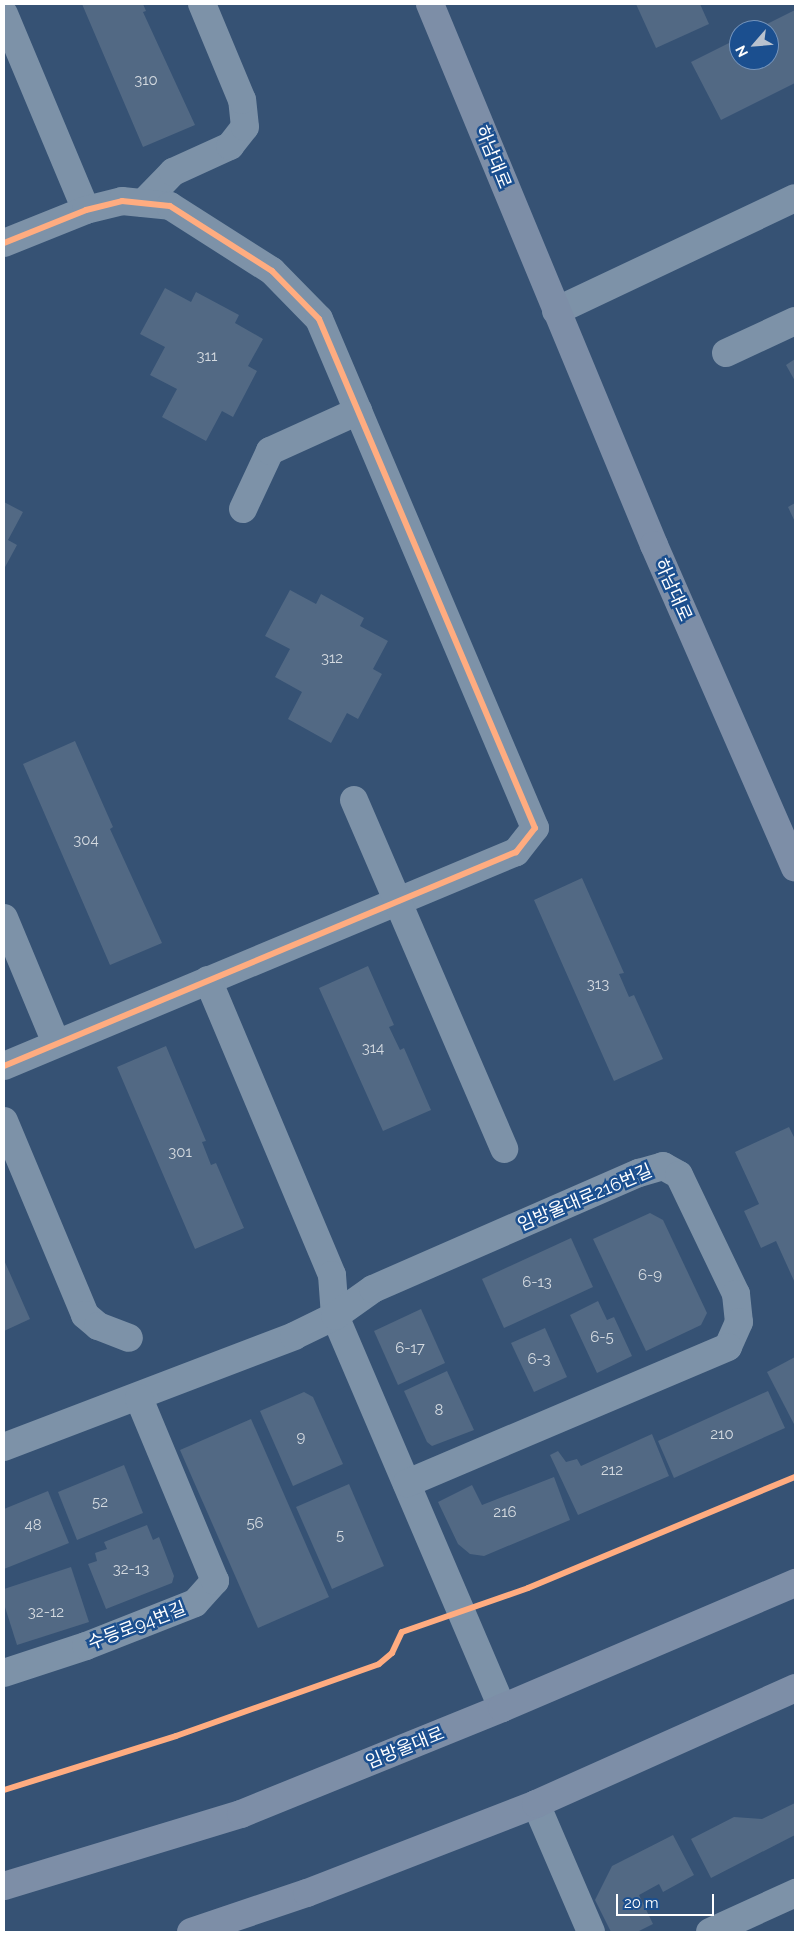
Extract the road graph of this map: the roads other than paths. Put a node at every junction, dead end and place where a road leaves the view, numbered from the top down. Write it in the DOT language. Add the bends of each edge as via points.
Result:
graph roads {
  1 [pos="202,4"];
  2 [pos="430,4"];
  3 [pos="4,14"];
  4 [pos="795,198"];
  5 [pos="143,203"];
  6 [pos="86,210"];
  7 [pos="4,243"];
  8 [pos="556,311"];
  9 [pos="795,321"];
  10 [pos="726,353"];
  11 [pos="358,411"];
  12 [pos="243,509"];
  13 [pos="354,800"];
  14 [pos="795,868"];
  15 [pos="397,901"];
  16 [pos="4,918"];
  17 [pos="208,980"];
  18 [pos="56,1042"];
  19 [pos="4,1066"];
  20 [pos="4,1121"];
  21 [pos="504,1149"];
  22 [pos="336,1316"];
  23 [pos="129,1338"];
  24 [pos="139,1398"];
  25 [pos="4,1447"];
  26 [pos="407,1483"];
  27 [pos="795,1582"];
  28 [pos="4,1673"];
  29 [pos="795,1688"];
  30 [pos="502,1708"];
  31 [pos="536,1804"];
  32 [pos="4,1886"];
  33 [pos="795,1893"];
  34 [pos="191,1932"];
  35 [pos="591,1932"];
  36 [pos="710,1932"];
  1 -- 5 [label="street" via="242,100 245,127 230,146 173,172"];
  2 -- 8 [label="main road, 하남대로"];
  3 -- 6 [label="street"];
  4 -- 8 [label="street"];
  5 -- 6 [label="street" via="122,201"];
  5 -- 11 [label="street" via="170,206 272,271 319,319"];
  6 -- 7 [label="street"];
  8 -- 14 [label="main road, 하남대로"];
  9 -- 10 [label="street"];
  11 -- 12 [label="street" via="270,451"];
  11 -- 15 [label="street" via="535,828 516,852"];
  13 -- 15 [label="street"];
  15 -- 17 [label="street"];
  15 -- 21 [label="street"];
  16 -- 18 [label="street"];
  17 -- 18 [label="street"];
  17 -- 22 [label="street" via="332,1275"];
  18 -- 19 [label="street"];
  20 -- 23 [label="street" via="85,1315 98,1326"];
  22 -- 24 [label="street"];
  22 -- 26 [label="street"];
  22 -- 26 [label="street, 임방울대로216번길" via="373,1289 663,1166 679,1175 736,1294 739,1322 728,1347"];
  24 -- 25 [label="street"];
  24 -- 28 [label="street, 수등로94번길" via="215,1581 195,1603 86,1646"];
  26 -- 30 [label="street"];
  27 -- 30 [label="main road, 임방울대로"];
  29 -- 31 [label="main road"];
  30 -- 32 [label="main road, 임방울대로" via="240,1814"];
  31 -- 34 [label="main road" via="307,1893"];
  31 -- 35 [label="street"];
  33 -- 36 [label="street"];
}
